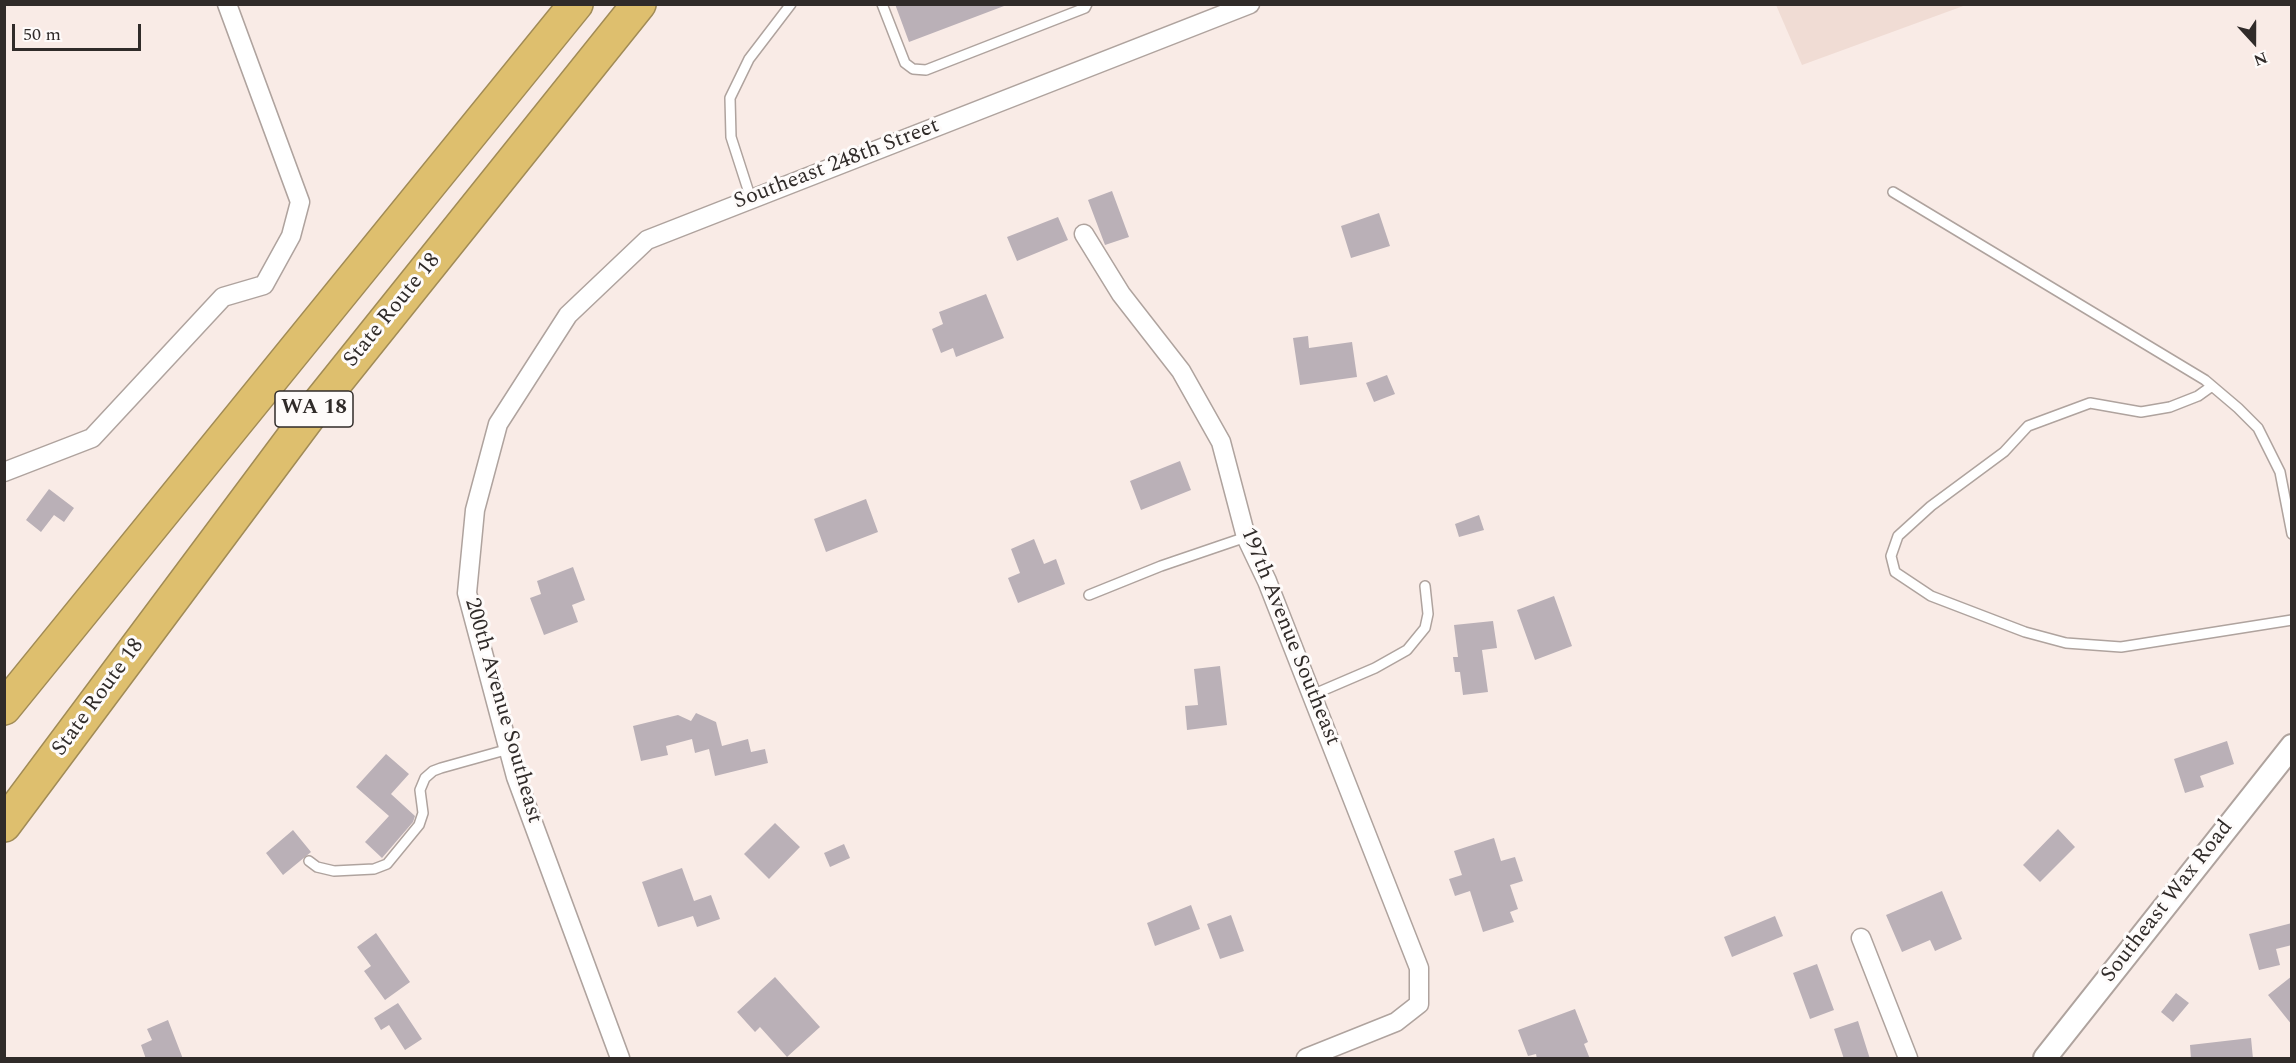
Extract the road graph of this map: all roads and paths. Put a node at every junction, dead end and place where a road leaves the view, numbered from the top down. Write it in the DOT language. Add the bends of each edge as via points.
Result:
graph roads {
  1 [pos="227,4"];
  2 [pos="576,4"];
  3 [pos="639,4"];
  4 [pos="791,4"];
  5 [pos="882,4"];
  6 [pos="1088,4"];
  7 [pos="1250,4"];
  8 [pos="1893,192"];
  9 [pos="751,199"];
  10 [pos="1084,234"];
  11 [pos="2212,386"];
  12 [pos="498,424"];
  13 [pos="4,472"];
  14 [pos="2292,534"];
  15 [pos="1246,537"];
  16 [pos="1425,586"];
  17 [pos="1089,595"];
  18 [pos="2292,620"];
  19 [pos="1312,695"];
  20 [pos="4,708"];
  21 [pos="2292,746"];
  22 [pos="509,749"];
  23 [pos="4,825"];
  24 [pos="309,861"];
  25 [pos="1861,938"];
  26 [pos="614,1057"];
  27 [pos="1306,1059"];
  28 [pos="1908,1059"];
  29 [pos="2045,1059"];
  1 -- 13 [label="street" via="300,202 291,236 264,285 223,297 92,438"];
  2 -- 20 [label="highway, WA 18"];
  3 -- 23 [label="highway, State Route 18 / WA 18" via="312,412"];
  4 -- 9 [label="lane" via="749,59 730,98 731,137"];
  5 -- 6 [label="lane" via="905,63 913,69 926,70"];
  7 -- 9 [label="street, Southeast 248th Street"];
  8 -- 11 [label="lane"];
  9 -- 12 [label="street, Southeast 248th Street" via="647,240 568,315"];
  10 -- 15 [label="street, 197th Avenue Southeast" via="1121,294 1181,371 1211,421 1229,468"];
  11 -- 14 [label="lane" via="2258,428 2280,472"];
  11 -- 18 [label="lane" via="2170,407 2141,412 2090,402 2028,426 2004,452 1931,506 1898,537 1891,556 1895,572 1931,596 2025,632 2066,643 2121,647"];
  12 -- 22 [label="street, 200th Avenue Southeast" via="475,510 467,593"];
  15 -- 17 [label="lane"];
  15 -- 19 [label="street, 197th Avenue Southeast"];
  16 -- 19 [label="lane" via="1425,628 1407,650"];
  19 -- 27 [label="street, 197th Avenue Southeast" via="1419,968 1419,1004 1396,1022"];
  21 -- 29 [label="street, Southeast Wax Road"];
  22 -- 24 [label="lane" via="441,768 425,778 420,790 423,813 419,825 387,864 374,869 334,871"];
  22 -- 26 [label="street, 200th Avenue Southeast"];
  25 -- 28 [label="street"];
}
